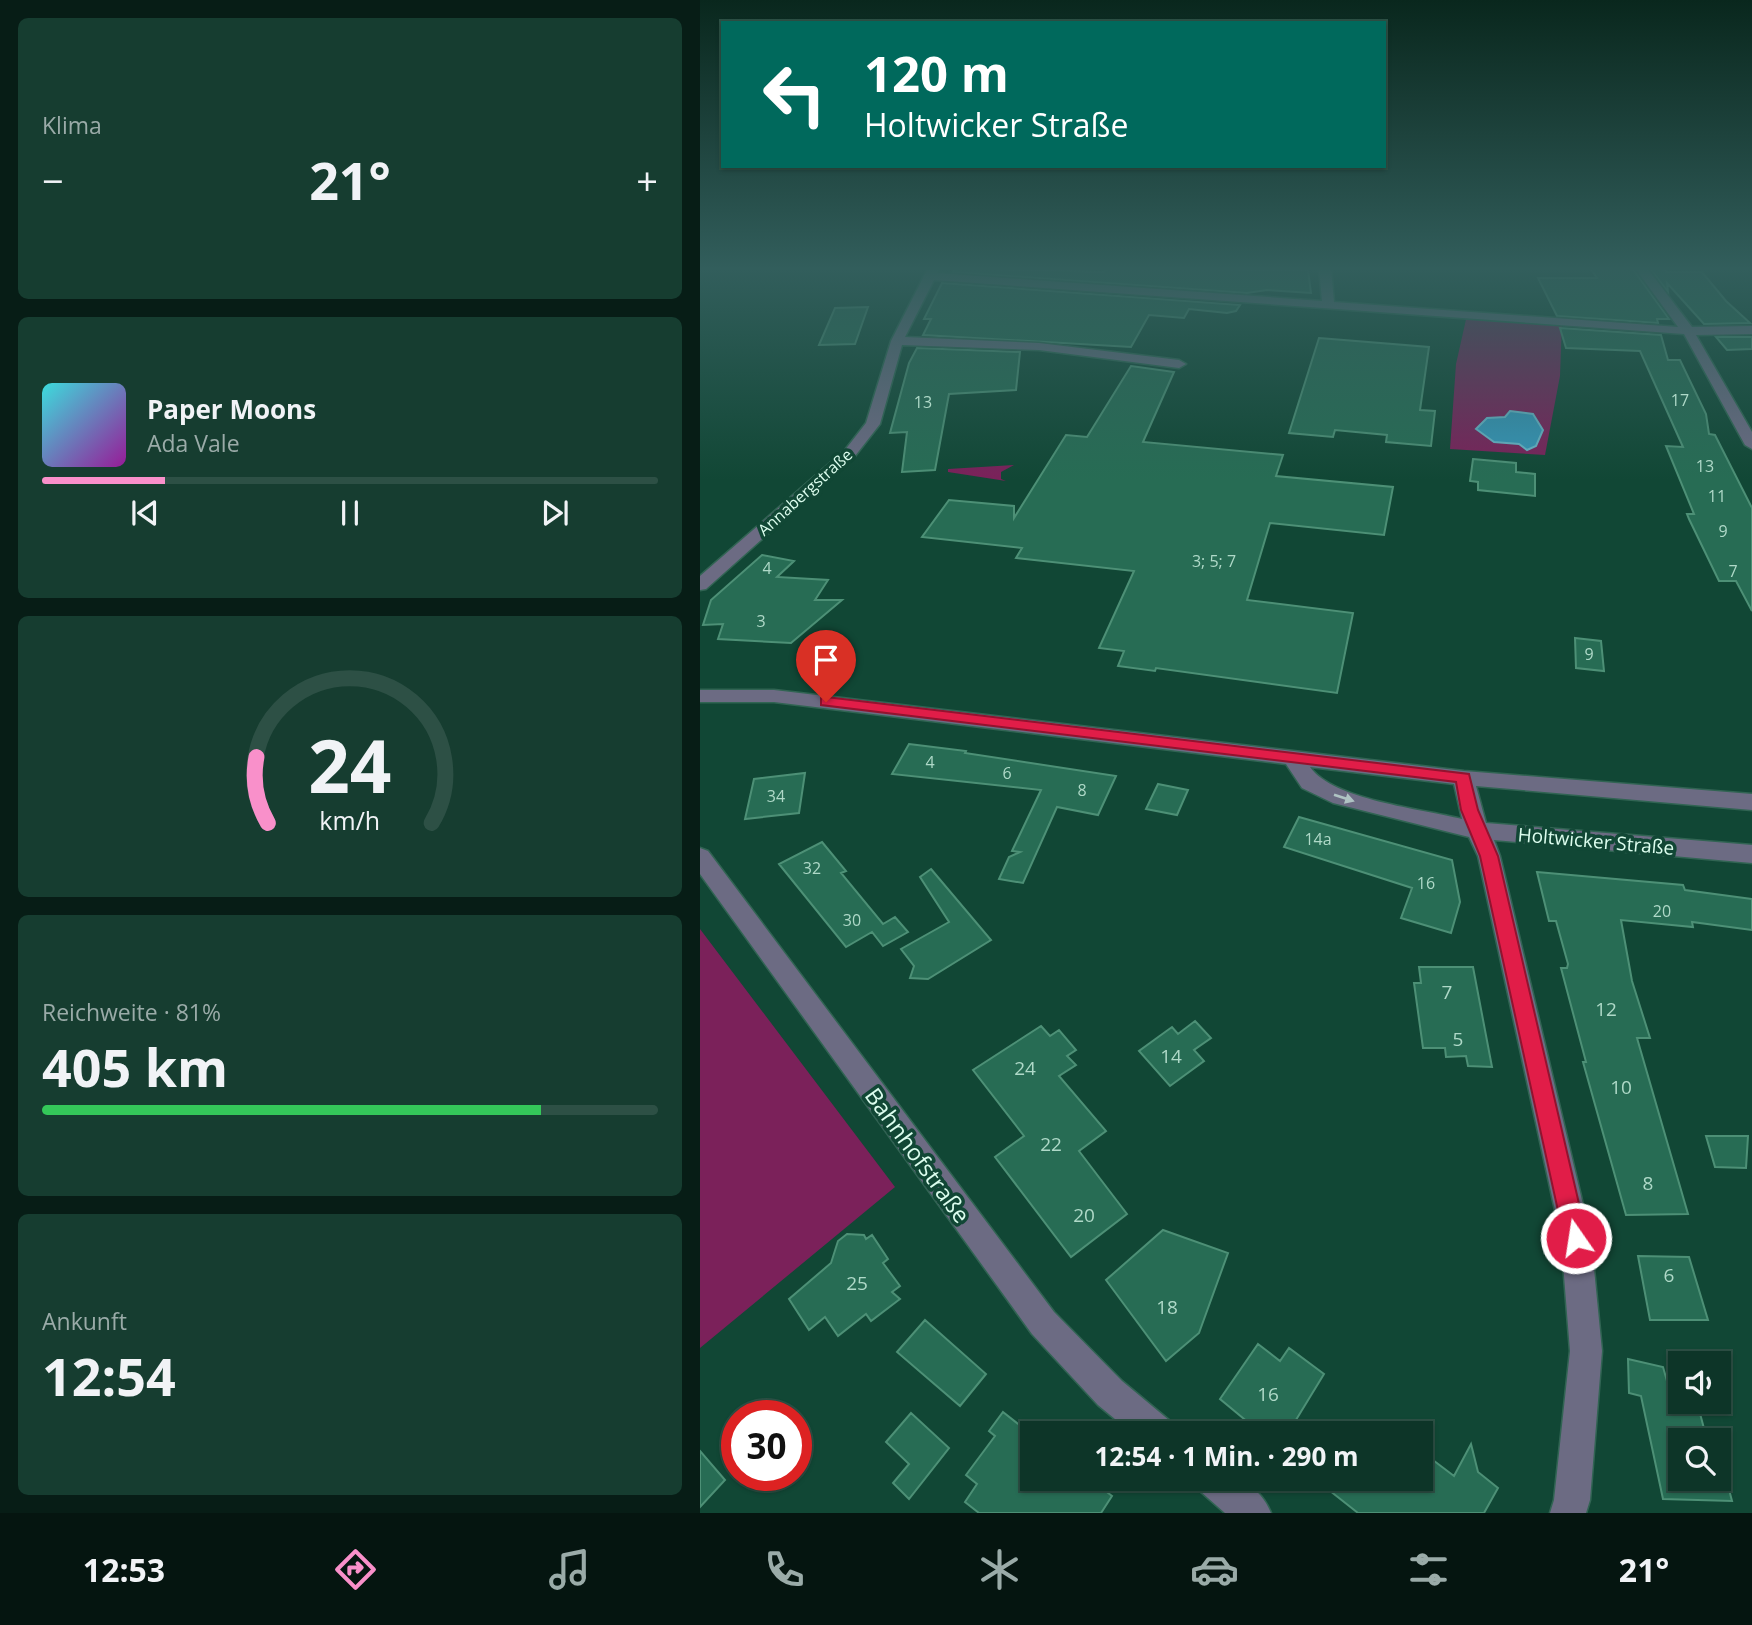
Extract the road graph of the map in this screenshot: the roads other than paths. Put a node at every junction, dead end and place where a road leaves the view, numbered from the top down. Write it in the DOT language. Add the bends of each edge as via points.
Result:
graph roads {
  1 [pos="1692,339"];
  2 [pos="897,341"];
  3 [pos="1179,364"];
  4 [pos="1752,445"];
  5 [pos="700,585"];
  6 [pos="700,696"];
  7 [pos="1292,757"];
  8 [pos="1464,778"];
  9 [pos="1752,802"];
  10 [pos="1479,831"];
  11 [pos="1752,854"];
  12 [pos="700,857"];
  13 [pos="1144,1421"];
  14 [pos="1226,1491"];
  15 [pos="1253,1513"];
  16 [pos="1567,1513"];
  1 -- 4 [label="street"];
  2 -- 3 [label="street" via="947,340"];
  2 -- 5 [label="street, Annabergstraße" via="873,424 850,453"];
  6 -- 7 [label="street" via="774,696"];
  7 -- 8 [label="street"];
  7 -- 10 [label="street, Holtwicker Straße, one-way" via="1310,783 1341,798"];
  8 -- 9 [label="street"];
  8 -- 10 [label="street" via="1469,810"];
  10 -- 11 [label="street, Holtwicker Straße"];
  10 -- 16 [label="street" via="1489,856 1576,1238 1586,1351"];
  12 -- 13 [label="street, Bahnhofstraße" via="1042,1323"];
  14 -- 15 [label="street"];
}
